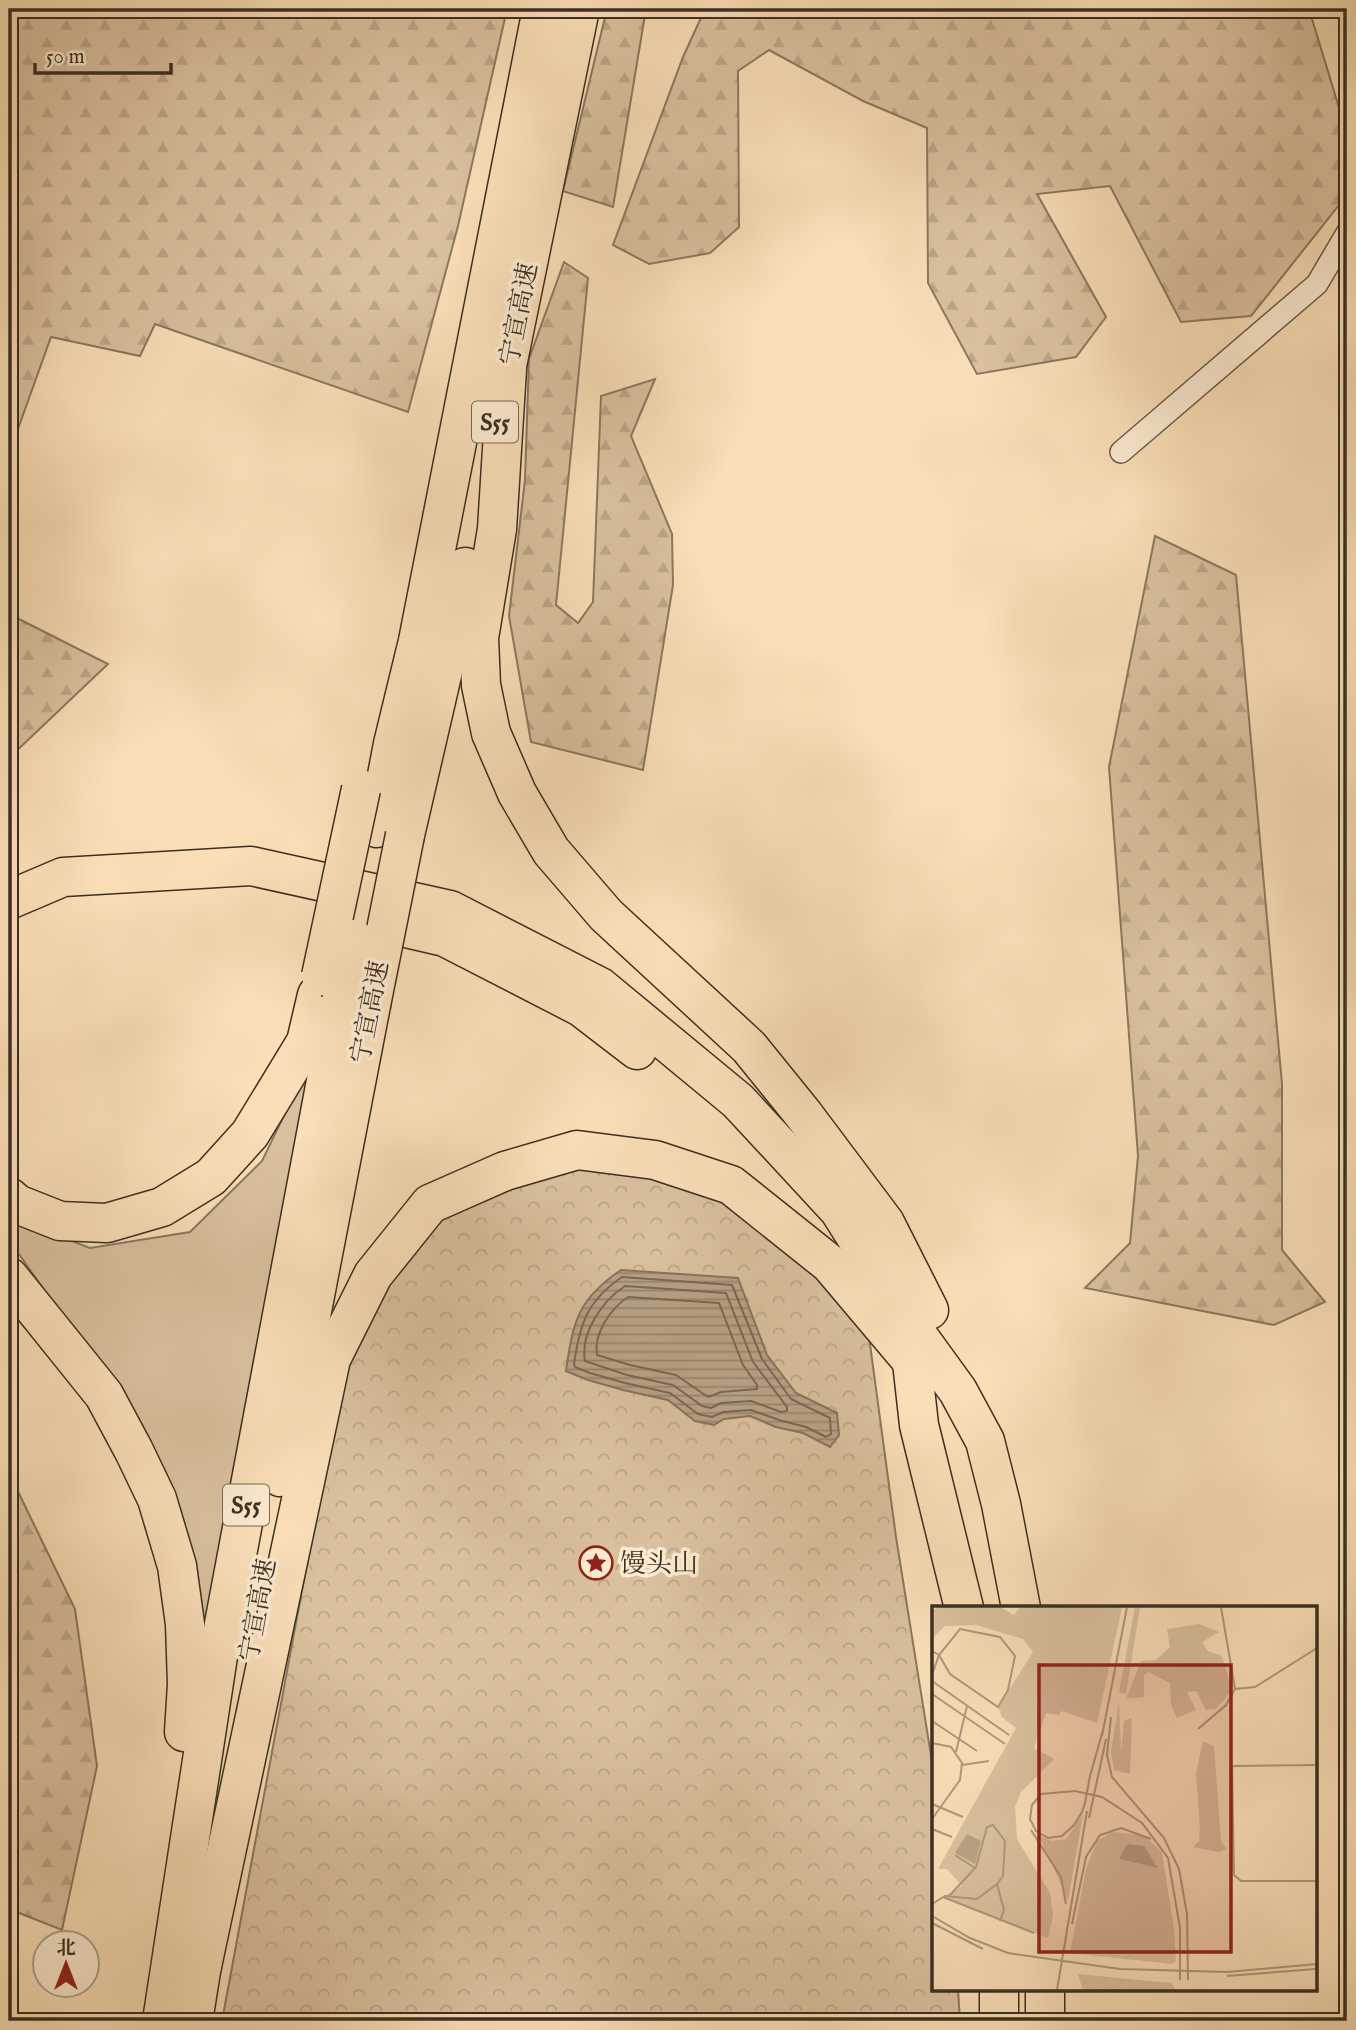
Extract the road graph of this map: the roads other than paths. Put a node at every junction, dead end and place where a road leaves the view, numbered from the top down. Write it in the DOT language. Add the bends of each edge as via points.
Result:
graph roads {
  1 [pos="542,9"];
  2 [pos="580,9"];
  3 [pos="1347,233"];
  4 [pos="507,369"];
  5 [pos="1121,452"];
  6 [pos="452,463"];
  7 [pos="391,831"];
  8 [pos="9,900"];
  9 [pos="9,921"];
  10 [pos="344,994"];
  11 [pos="9,1197"];
  12 [pos="9,1277"];
  13 [pos="912,1362"];
  14 [pos="958,1391"];
  15 [pos="964,1606"];
  16 [pos="1021,1606"];
  17 [pos="202,1966"];
  18 [pos="999,1992"];
  19 [pos="1045,1992"];
  20 [pos="168,2017"];
  21 [pos="999,2021"];
  22 [pos="1045,2021"];
  1 -- 6 [label="highway, 宁宣高速 / S55"];
  2 -- 4 [label="highway, 宁宣高速 / S55"];
  3 -- 5 [label="street" via="1317,284"];
  4 -- 7 [label="highway, 宁宣高速 / S55" via="457,610"];
  4 -- 14 [label="highway" via="497,528 479,638 481,685 491,733 517,793 551,851 606,915 749,1047 885,1223 935,1321"];
  6 -- 7 [label="highway, 宁宣高速 / S55" via="393,744"];
  6 -- 10 [label="highway, bridge" via="361,789"];
  7 -- 10 [label="highway, 宁宣高速 / S55, bridge"];
  8 -- 14 [label="highway" via="63,877 251,866 450,910 577,975 600,987 737,1101 839,1210"];
  9 -- 13 [label="highway" via="64,900 252,892 445,937 581,1007 728,1119 878,1293"];
  10 -- 11 [label="highway" via="306,1042 250,1134 211,1177 162,1208 107,1223 60,1221"];
  10 -- 17 [label="highway, 宁宣高速 / S55" via="298,1381 228,1783"];
  10 -- 20 [label="highway, 宁宣高速 / S55" via="218,1657"];
  12 -- 20 [label="highway" via="104,1395 157,1499 177,1566 187,1684"];
  13 -- 15 [label="highway" via="919,1426"];
  13 -- 17 [label="highway" via="830,1264 731,1185 718,1180 655,1160 576,1150 505,1171 430,1204 373,1275 331,1359"];
  14 -- 16 [label="highway" via="985,1441"];
  17 -- 20 [label="highway, 宁宣高速 / S55"];
  18 -- 21 [label="highway"];
  19 -- 22 [label="highway"];
}
